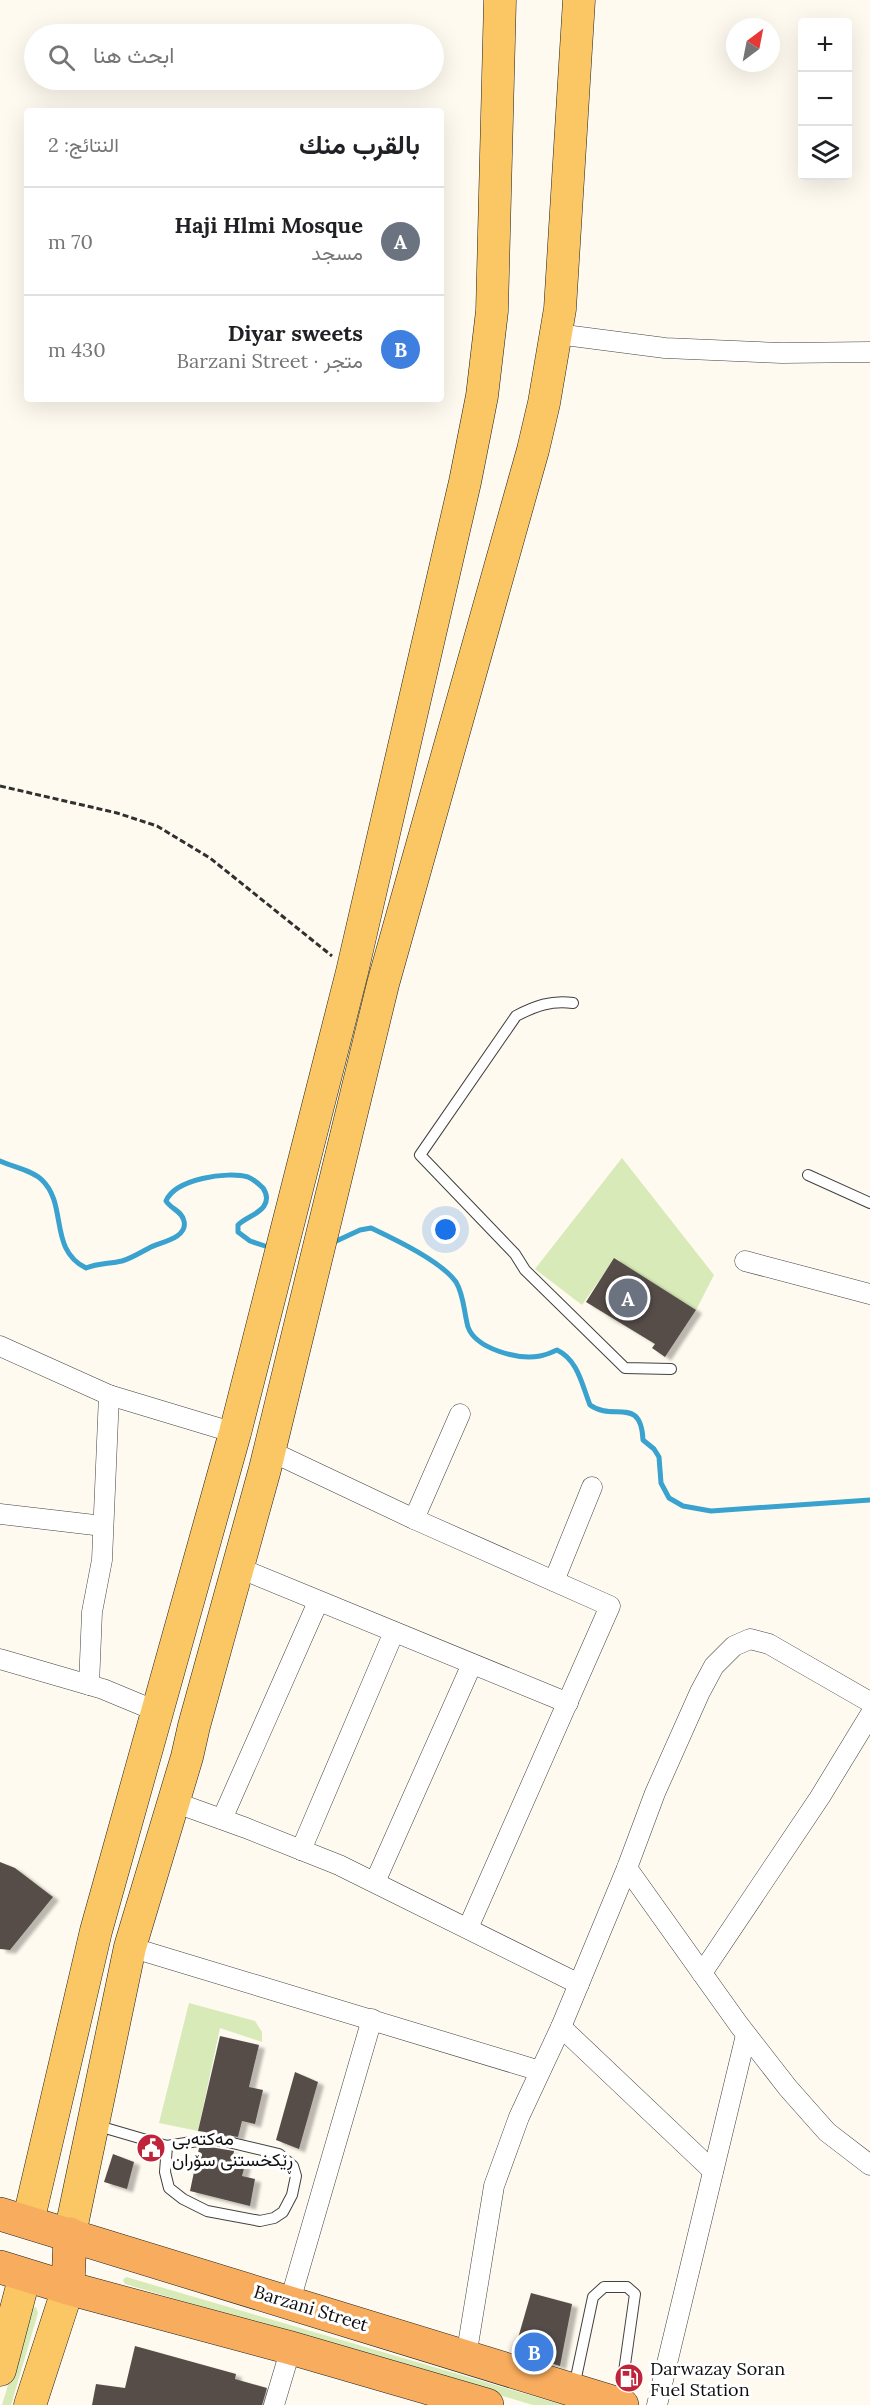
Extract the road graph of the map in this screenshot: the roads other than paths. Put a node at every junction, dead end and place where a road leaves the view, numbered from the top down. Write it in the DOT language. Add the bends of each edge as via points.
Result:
graph roads {
  1 [pos="500,0"];
  2 [pos="579,0"];
  3 [pos="557,334"];
  4 [pos="870,352"];
  5 [pos="352,972"];
  6 [pos="383,984"];
  7 [pos="573,1003"];
  8 [pos="808,1175"];
  9 [pos="870,1203"];
  10 [pos="745,1261"];
  11 [pos="870,1294"];
  12 [pos="0,1346"];
  13 [pos="671,1369"];
  14 [pos="110,1395"];
  15 [pos="460,1414"];
  16 [pos="235,1433"];
  17 [pos="268,1450"];
  18 [pos="592,1487"];
  19 [pos="0,1514"];
  20 [pos="414,1520"];
  21 [pos="103,1526"];
  22 [pos="239,1568"];
  23 [pos="554,1581"];
  24 [pos="318,1602"];
  25 [pos="394,1632"];
  26 [pos="0,1659"];
  27 [pos="472,1664"];
  28 [pos="89,1685"];
  29 [pos="870,1702"];
  30 [pos="567,1703"];
  31 [pos="156,1711"];
  32 [pos="870,1715"];
  33 [pos="174,1802"];
  34 [pos="222,1820"];
  35 [pos="301,1850"];
  36 [pos="627,1868"];
  37 [pos="375,1882"];
  38 [pos="468,1928"];
  39 [pos="130,1947"];
  40 [pos="702,1973"];
  41 [pos="579,1984"];
  42 [pos="372,2019"];
  43 [pos="561,2027"];
  44 [pos="746,2035"];
  45 [pos="540,2071"];
  46 [pos="92,2124"];
  47 [pos="167,2146"];
  48 [pos="870,2165"];
  49 [pos="713,2171"];
  50 [pos="14,2218"];
  51 [pos="70,2234"];
  52 [pos="13,2271"];
  53 [pos="68,2288"];
  54 [pos="290,2301"];
  55 [pos="291,2348"];
  56 [pos="466,2357"];
  57 [pos="0,2370"];
  58 [pos="573,2390"];
  59 [pos="430,2397"];
  60 [pos="30,2405"];
  61 [pos="273,2405"];
  62 [pos="487,2405"];
  63 [pos="621,2405"];
  64 [pos="657,2405"];
  1 -- 5 [label="main road" via="495,267 482,396"];
  2 -- 3 [label="main road" via="565,261"];
  3 -- 4 [label="street" via="664,348 782,354"];
  3 -- 6 [label="main road" via="533,450"];
  5 -- 6 [label="main road"];
  5 -- 16 [label="main road"];
  6 -- 17 [label="main road"];
  7 -- 13 [label="lane" via="555,1001 516,1016 420,1155 515,1254 525,1270 625,1368"];
  8 -- 9 [label="lane"];
  10 -- 11 [label="street"];
  12 -- 14 [label="street"];
  14 -- 16 [label="street"];
  14 -- 21 [label="street"];
  15 -- 20 [label="street"];
  16 -- 31 [label="main road"];
  17 -- 20 [label="street"];
  17 -- 22 [label="main road"];
  18 -- 23 [label="street"];
  19 -- 21 [label="street"];
  20 -- 23 [label="street"];
  21 -- 28 [label="street" via="102,1560 92,1612"];
  22 -- 24 [label="street"];
  22 -- 33 [label="main road"];
  23 -- 30 [label="street" via="610,1606"];
  24 -- 25 [label="street"];
  24 -- 34 [label="street"];
  25 -- 27 [label="street"];
  25 -- 35 [label="street"];
  26 -- 28 [label="street"];
  27 -- 30 [label="street"];
  27 -- 37 [label="street"];
  28 -- 31 [label="street"];
  29 -- 36 [label="street" via="769,1644 750,1639 734,1646 714,1666 700,1692"];
  30 -- 38 [label="street"];
  31 -- 50 [label="main road"];
  32 -- 40 [label="street"];
  33 -- 34 [label="street"];
  33 -- 39 [label="main road"];
  34 -- 35 [label="street"];
  35 -- 37 [label="street"];
  36 -- 40 [label="street"];
  36 -- 41 [label="street"];
  37 -- 38 [label="street"];
  38 -- 41 [label="street"];
  39 -- 42 [label="street"];
  39 -- 46 [label="main road"];
  40 -- 44 [label="street"];
  41 -- 43 [label="street"];
  42 -- 45 [label="street"];
  42 -- 54 [label="street"];
  43 -- 45 [label="street"];
  43 -- 49 [label="street"];
  44 -- 48 [label="street" via="827,2132"];
  44 -- 49 [label="street"];
  45 -- 56 [label="street" via="494,2186"];
  46 -- 47 [label="lane"];
  46 -- 51 [label="main road"];
  47 -- 47 [label="lane" via="210,2139 279,2154 296,2176 292,2194 283,2212 260,2221 207,2211 169,2188 165,2172"];
  49 -- 64 [label="street"];
  50 -- 51 [label="highway, Barzani Street"];
  50 -- 52 [label="highway"];
  51 -- 53 [label="highway"];
  51 -- 54 [label="highway, Barzani Street"];
  52 -- 53 [label="highway"];
  52 -- 57 [label="main road"];
  53 -- 55 [label="highway"];
  53 -- 60 [label="main road"];
  54 -- 56 [label="highway, Barzani Street"];
  55 -- 59 [label="highway"];
  55 -- 61 [label="street"];
  56 -- 58 [label="highway, Barzani Street"];
  58 -- 63 [label="highway, Barzani Street"];
  58 -- 63 [label="lane" via="592,2297 604,2287 627,2287 635,2294"];
  59 -- 62 [label="highway"];
}
